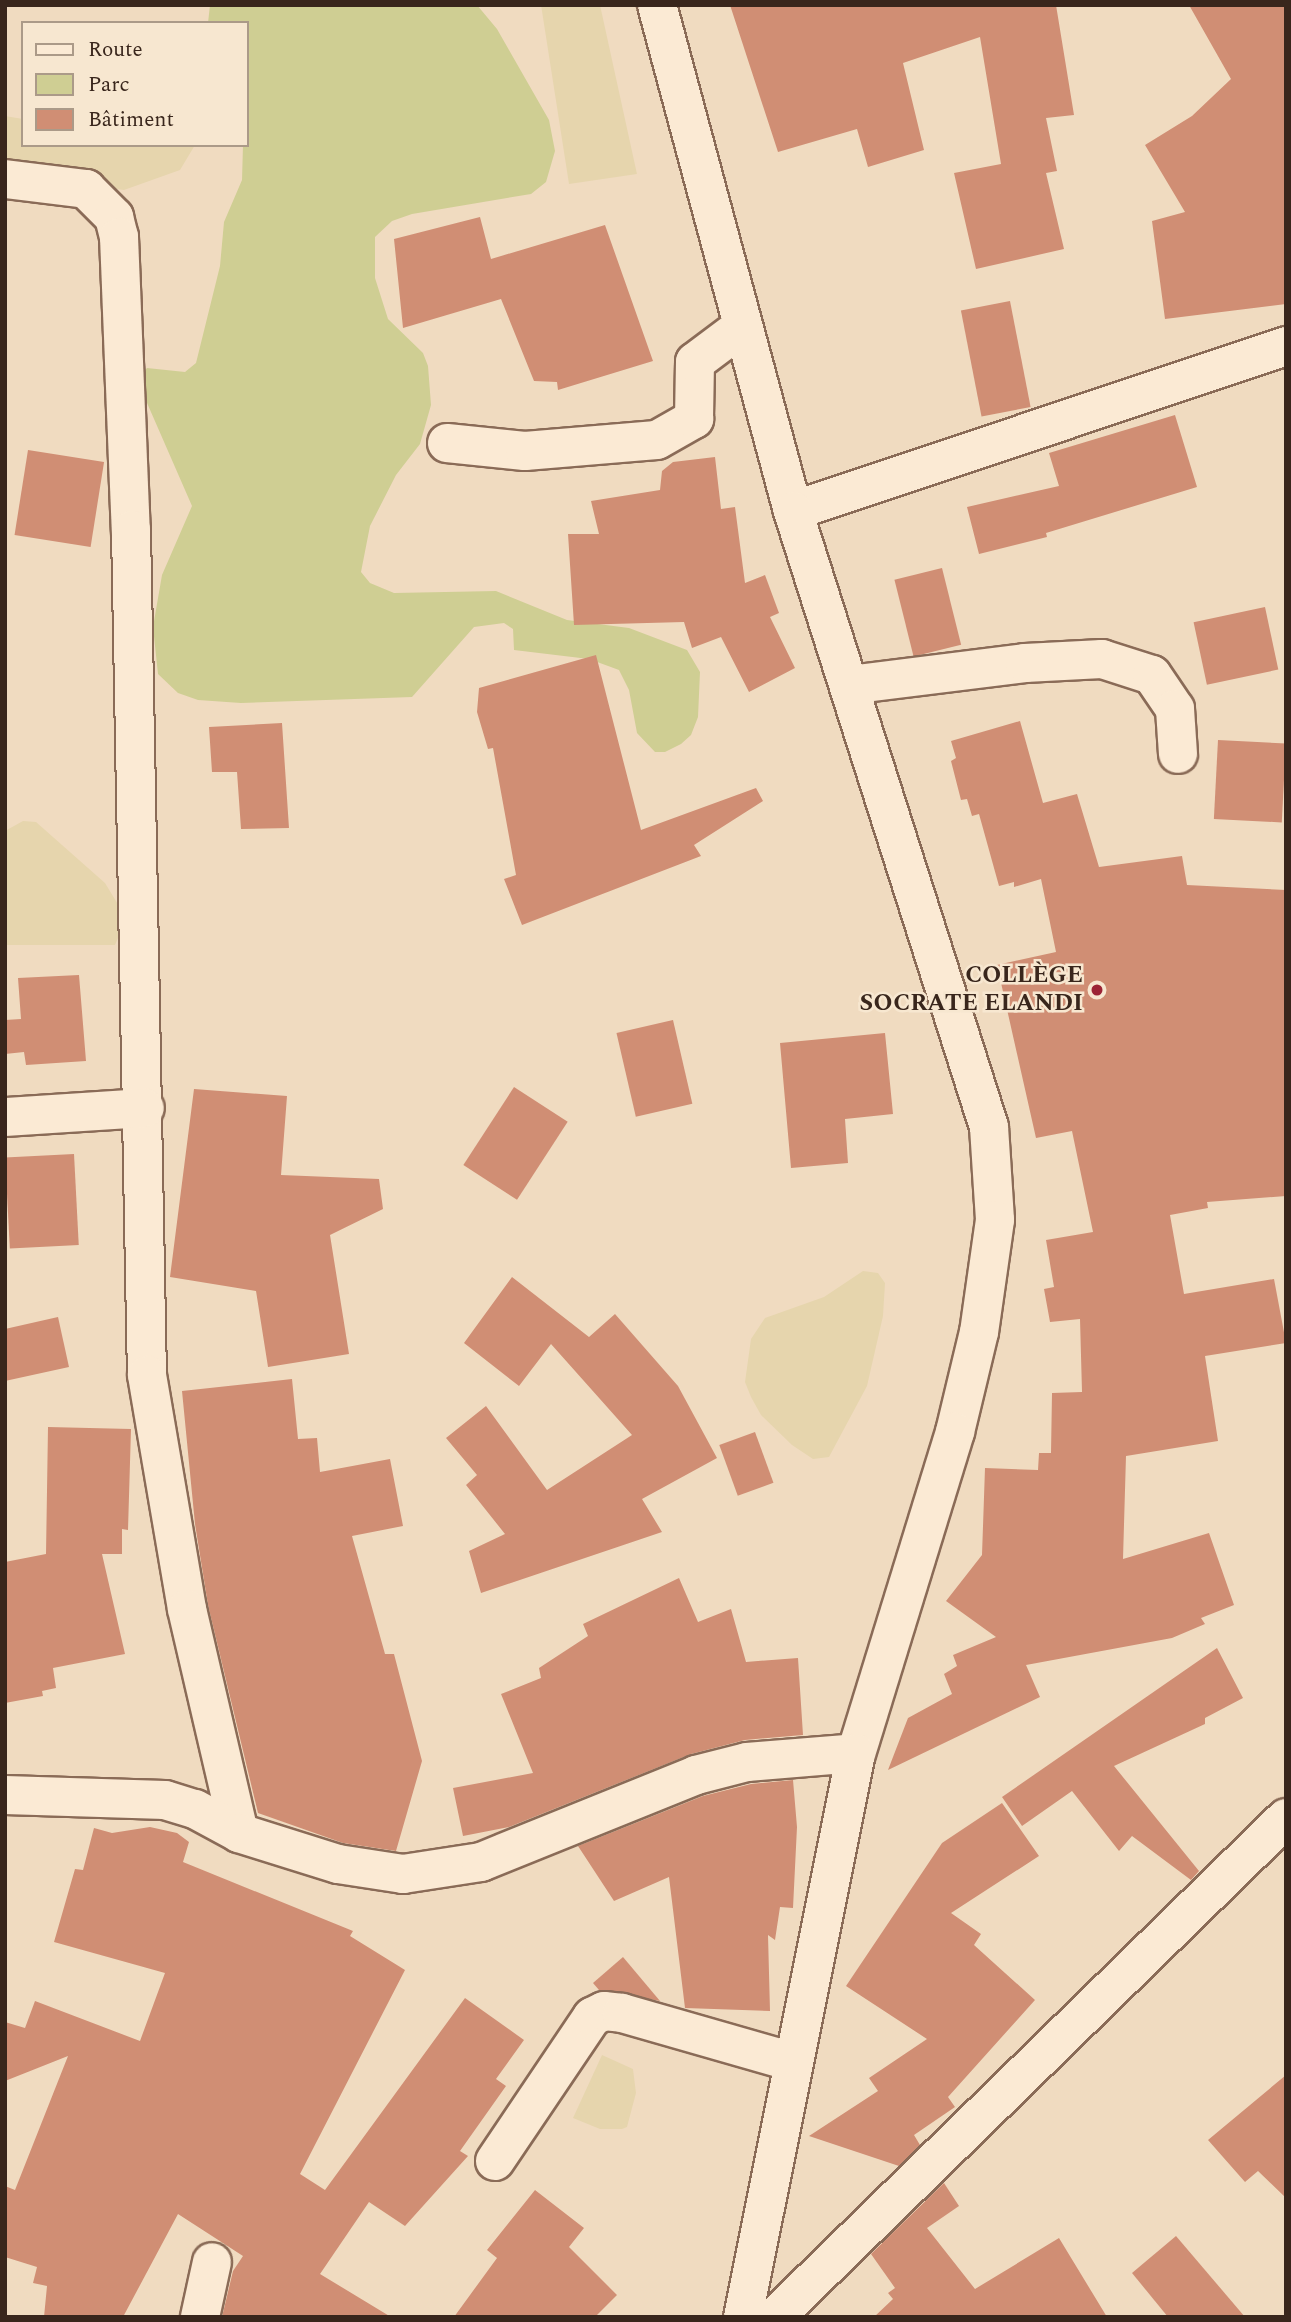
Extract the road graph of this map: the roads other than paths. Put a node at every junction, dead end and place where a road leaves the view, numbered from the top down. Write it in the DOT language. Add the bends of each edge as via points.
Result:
graph roads {
  1 [pos="657,5"];
  2 [pos="5,179"];
  3 [pos="743,326"];
  4 [pos="1286,346"];
  5 [pos="447,443"];
  6 [pos="793,511"];
  7 [pos="849,685"];
  8 [pos="1178,754"];
  9 [pos="145,1108"];
  10 [pos="5,1117"];
  11 [pos="856,1753"];
  12 [pos="5,1795"];
  13 [pos="1286,1818"];
  14 [pos="239,1833"];
  15 [pos="793,2062"];
  16 [pos="495,2161"];
  17 [pos="212,2262"];
  18 [pos="200,2317"];
  19 [pos="743,2317"];
  20 [pos="775,2317"];
  1 -- 3 [label="street"];
  2 -- 9 [label="street" via="86,189 114,217 119,237"];
  3 -- 5 [label="street" via="695,362 694,419 657,440 525,451"];
  3 -- 6 [label="street"];
  4 -- 6 [label="street"];
  6 -- 7 [label="street"];
  7 -- 8 [label="street" via="1025,663 1102,659 1152,675 1175,709"];
  7 -- 11 [label="street" via="989,1127 995,1220 979,1332 955,1432"];
  9 -- 10 [label="street"];
  9 -- 14 [label="street" via="146,1375 187,1609"];
  11 -- 14 [label="street" via="747,1762 696,1775 481,1861 403,1874 338,1864"];
  11 -- 15 [label="street"];
  12 -- 14 [label="street" via="165,1800 195,1809"];
  13 -- 20 [label="street"];
  15 -- 16 [label="street" via="622,2012 604,2011 592,2017"];
  15 -- 19 [label="street"];
  17 -- 18 [label="street"];
}
